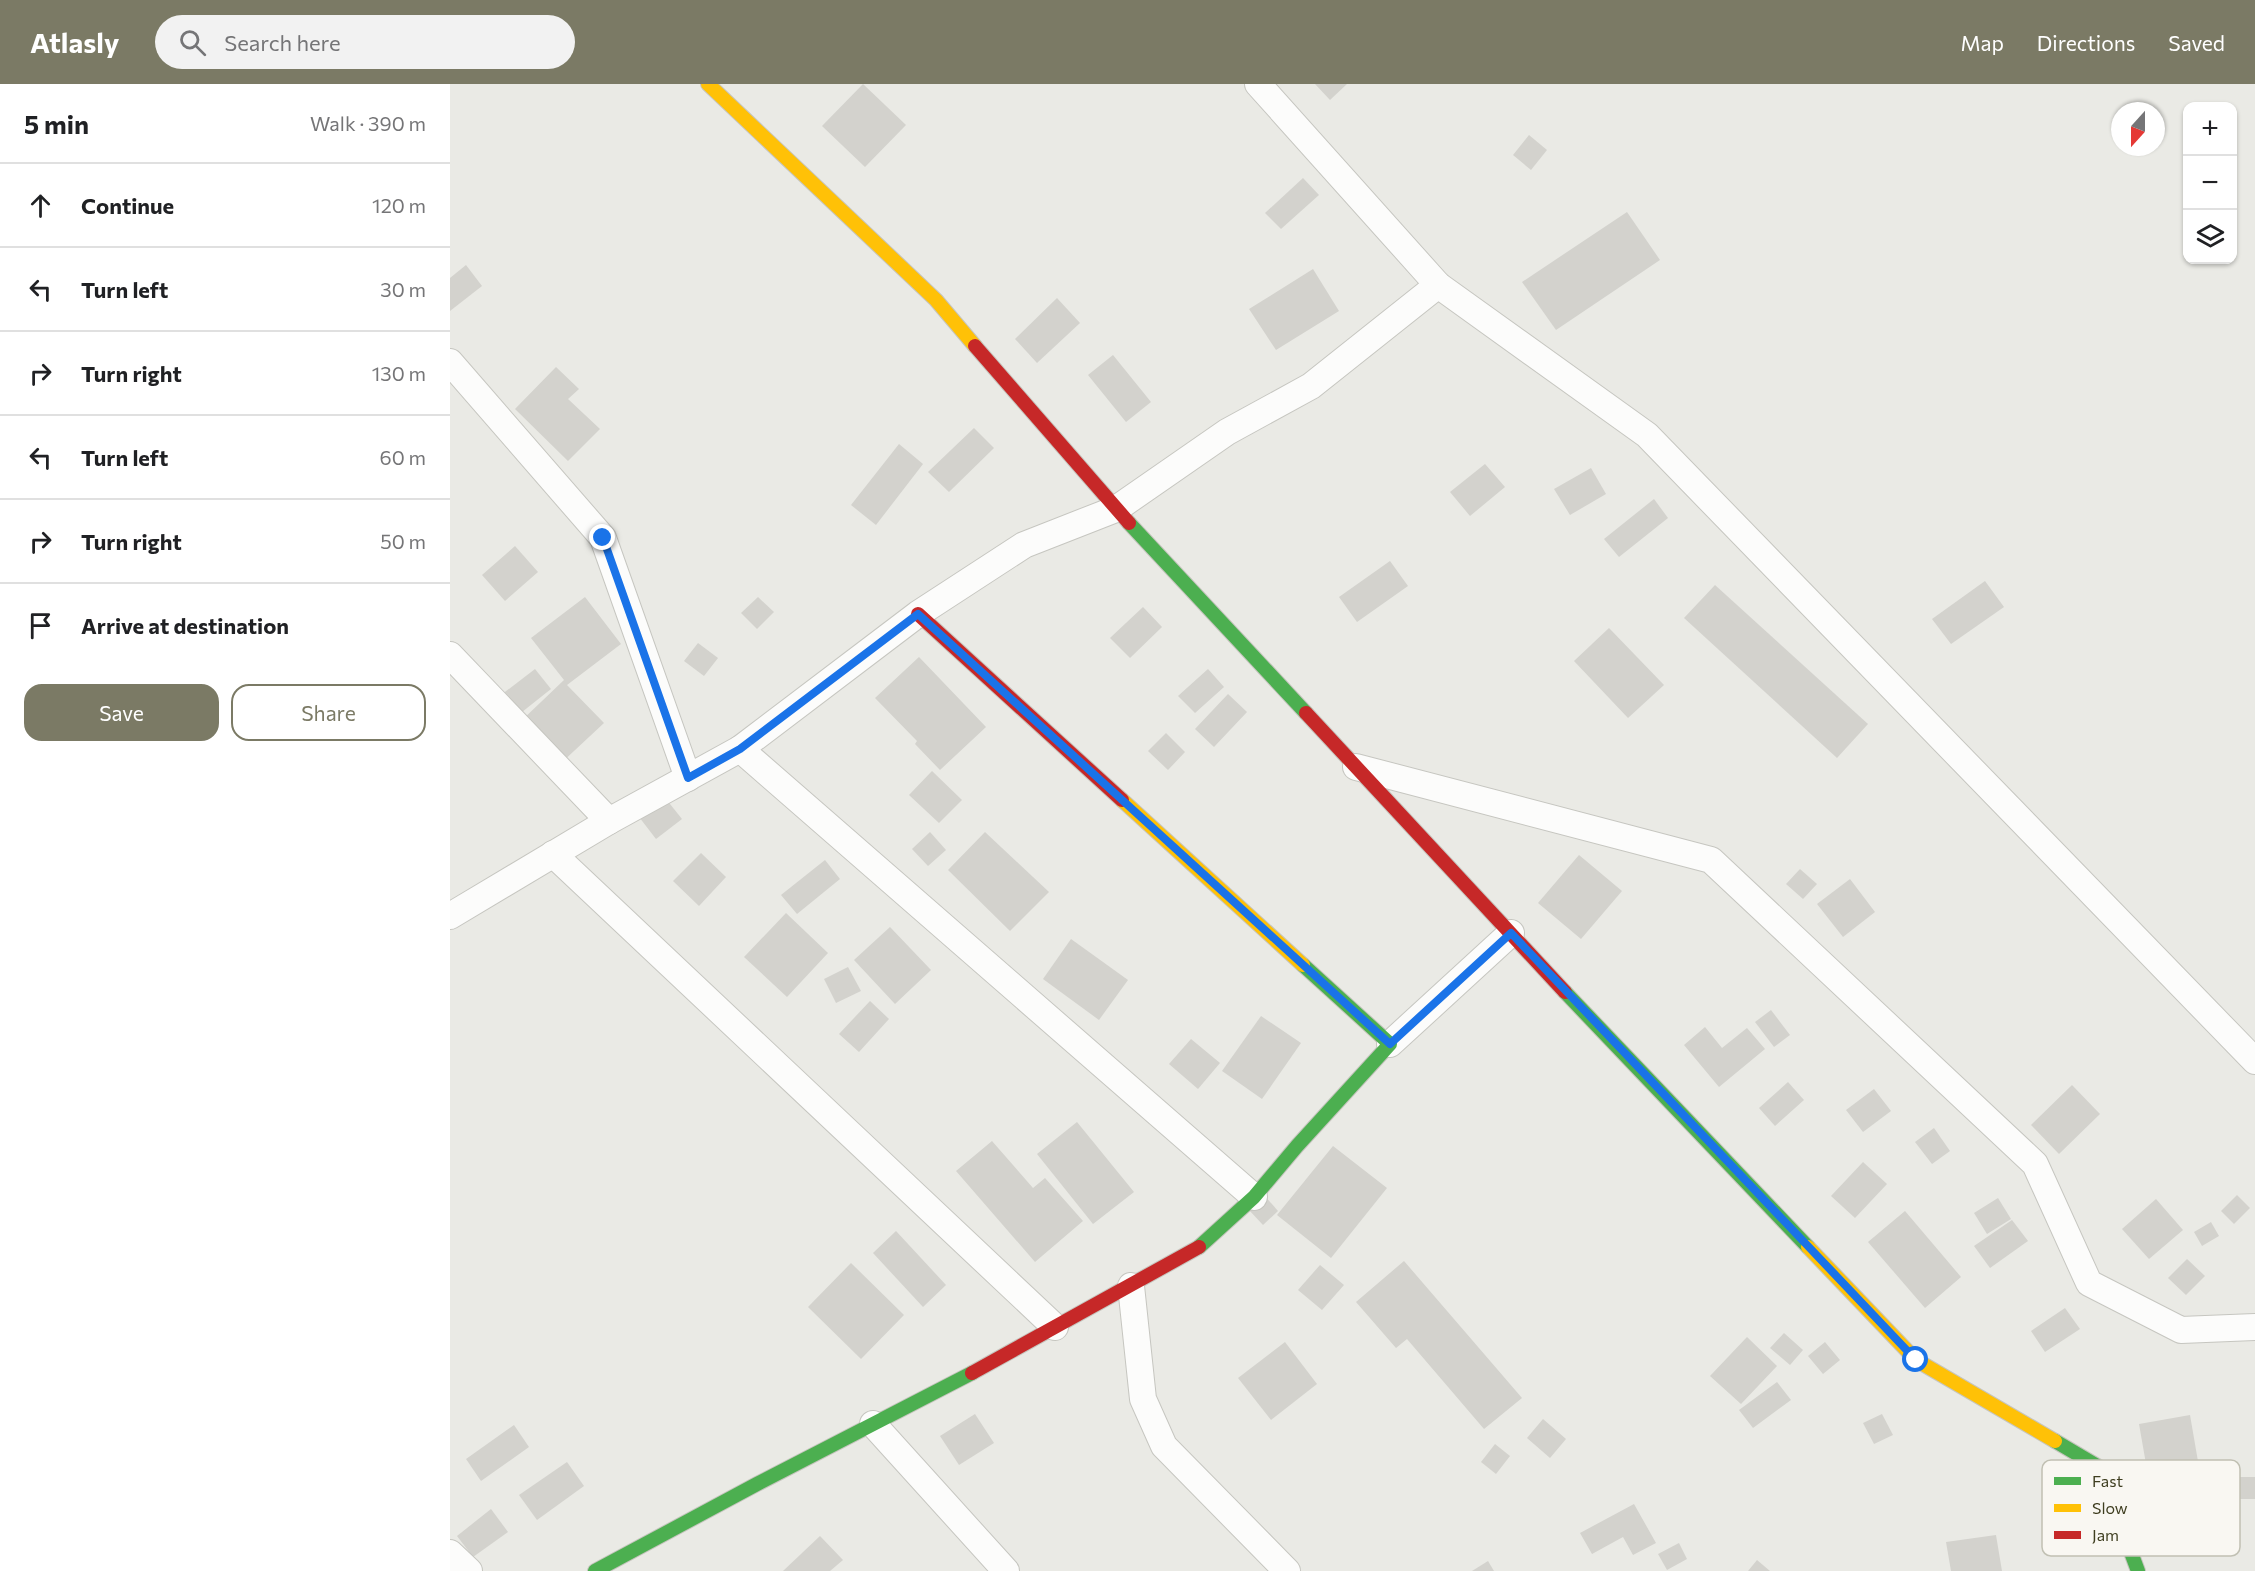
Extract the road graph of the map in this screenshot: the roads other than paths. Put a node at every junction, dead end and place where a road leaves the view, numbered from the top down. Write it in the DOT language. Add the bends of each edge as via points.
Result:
graph roads {
  1 [pos="708,84"];
  2 [pos="1258,84"];
  3 [pos="1438,285"];
  4 [pos="450,362"];
  5 [pos="1116,509"];
  6 [pos="918,614"];
  7 [pos="450,655"];
  8 [pos="740,749"];
  9 [pos="1356,767"];
  10 [pos="688,778"];
  11 [pos="609,821"];
  12 [pos="553,854"];
  13 [pos="450,916"];
  14 [pos="1511,933"];
  15 [pos="1390,1044"];
  16 [pos="2255,1061"];
  17 [pos="1254,1197"];
  18 [pos="1131,1286"];
  19 [pos="1055,1327"];
  20 [pos="2255,1327"];
  21 [pos="873,1424"];
  22 [pos="2087,1460"];
  23 [pos="450,1553"];
  24 [pos="2132,1556"];
  25 [pos="469,1571"];
  26 [pos="594,1571"];
  27 [pos="1006,1571"];
  28 [pos="1287,1571"];
  29 [pos="2138,1571"];
  1 -- 5 [label="street" via="936,300"];
  2 -- 3 [label="street"];
  3 -- 5 [label="street" via="1311,387 1227,432"];
  3 -- 16 [label="street" via="1647,435"];
  4 -- 10 [label="street" via="603,538"];
  5 -- 6 [label="street" via="1024,545"];
  5 -- 9 [label="street"];
  6 -- 8 [label="street"];
  6 -- 15 [label="street"];
  7 -- 11 [label="street"];
  8 -- 10 [label="street"];
  8 -- 17 [label="street"];
  9 -- 14 [label="street"];
  9 -- 20 [label="street" via="1711,860 2035,1164 2089,1283 2181,1330"];
  10 -- 11 [label="street"];
  11 -- 12 [label="street"];
  12 -- 13 [label="street"];
  12 -- 19 [label="street"];
  14 -- 15 [label="street"];
  14 -- 22 [label="street" via="1916,1360"];
  15 -- 17 [label="street"];
  17 -- 18 [label="street" via="1199,1247"];
  18 -- 19 [label="street"];
  18 -- 28 [label="street" via="1143,1399 1164,1446"];
  19 -- 21 [label="street"];
  21 -- 26 [label="street"];
  21 -- 27 [label="street"];
  23 -- 25 [label="street"];
  24 -- 29 [label="street"];
}
